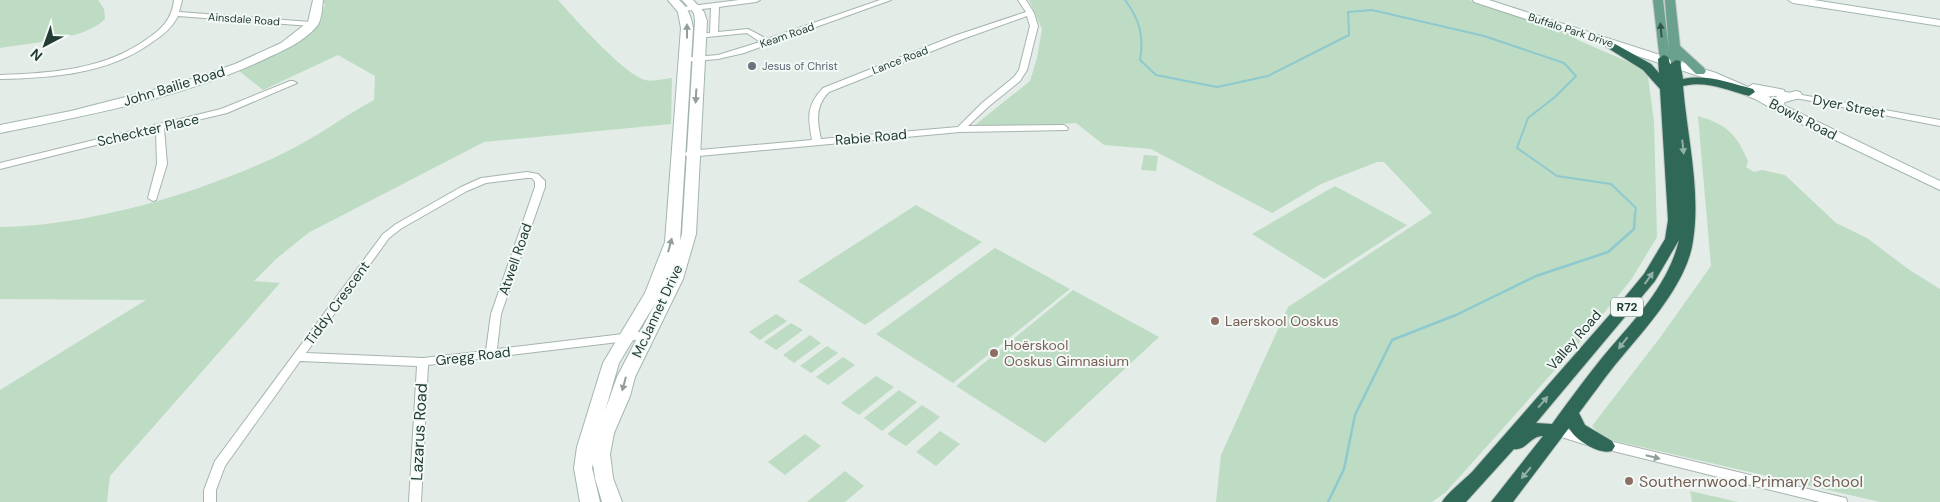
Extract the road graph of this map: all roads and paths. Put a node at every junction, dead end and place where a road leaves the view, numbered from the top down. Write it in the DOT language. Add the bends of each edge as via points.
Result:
graph roads {
  1 [pos="178,0"];
  2 [pos="318,0"];
  3 [pos="756,0"];
  4 [pos="887,0"];
  5 [pos="1022,0"];
  6 [pos="1478,0"];
  7 [pos="1658,0"];
  8 [pos="1670,0"];
  9 [pos="1793,0"];
  10 [pos="685,4"];
  11 [pos="715,5"];
  12 [pos="1030,13"];
  13 [pos="177,14"];
  14 [pos="1940,23"];
  15 [pos="311,24"];
  16 [pos="707,35"];
  17 [pos="1599,38"];
  18 [pos="766,42"];
  19 [pos="1672,57"];
  20 [pos="691,59"];
  21 [pos="0,77"];
  22 [pos="293,83"];
  23 [pos="1734,85"];
  24 [pos="1671,86"];
  25 [pos="1780,93"];
  26 [pos="1754,94"];
  27 [pos="1796,95"];
  28 [pos="1776,106"];
  29 [pos="1940,123"];
  30 [pos="160,127"];
  31 [pos="1064,128"];
  32 [pos="0,129"];
  33 [pos="960,129"];
  34 [pos="817,142"];
  35 [pos="694,154"];
  36 [pos="678,156"];
  37 [pos="0,166"];
  38 [pos="528,175"];
  39 [pos="1940,186"];
  40 [pos="153,198"];
  41 [pos="648,335"];
  42 [pos="625,338"];
  43 [pos="491,354"];
  44 [pos="298,357"];
  45 [pos="423,362"];
  46 [pos="1570,413"];
  47 [pos="1556,431"];
  48 [pos="597,435"];
  49 [pos="1606,446"];
  50 [pos="1479,477"];
  51 [pos="1834,501"];
  52 [pos="210,502"];
  53 [pos="415,502"];
  54 [pos="590,502"];
  55 [pos="612,502"];
  56 [pos="1452,502"];
  57 [pos="1501,502"];
  1 -- 13 [label="street"];
  2 -- 15 [label="street" via="319,10"];
  3 -- 11 [label="street"];
  4 -- 18 [label="street, Keam Road"];
  5 -- 12 [label="street"];
  6 -- 17 [label="street, Buffalo Park Drive"];
  19 -- 7 [label="main road, R72, one-way"];
  8 -- 19 [label="main road, R72"];
  9 -- 14 [label="street"];
  10 -- 11 [label="street"];
  10 -- 16 [label="street, McJannet Drive" via="699,12"];
  20 -- 10 [label="street, McJannet Drive, one-way"];
  11 -- 16 [label="street"];
  12 -- 33 [label="street" via="1034,26 1023,70"];
  12 -- 34 [label="street, Lance Road" via="826,90 815,100 813,112"];
  13 -- 15 [label="street, Ainsdale Road"];
  13 -- 21 [label="street" via="149,43 119,59 66,73"];
  15 -- 32 [label="street, John Bailie Road" via="279,48 229,70 122,102"];
  16 -- 18 [label="street" via="748,31"];
  16 -- 20 [label="street, McJannet Drive"];
  17 -- 19 [label="street, Buffalo Park Drive"];
  17 -- 24 [label="highway"];
  18 -- 20 [label="street, Keam Road" via="730,54"];
  19 -- 23 [label="street, Bowls Road"];
  19 -- 24 [label="highway, Valley Road / R72"];
  20 -- 35 [label="street, McJannet Drive, one-way"];
  20 -- 36 [label="street, McJannet Drive"];
  22 -- 30 [label="street, Scheckter Place" via="239,106"];
  23 -- 25 [label="street"];
  23 -- 26 [label="street, Bowls Road"];
  24 -- 26 [label="highway" via="1686,81 1707,81"];
  24 -- 46 [label="highway, Valley Road / R72, one-way" via="1686,182 1686,242 1679,264 1665,287"];
  50 -- 24 [label="highway, Valley Road / R72, one-way" via="1626,307 1650,277 1672,239 1675,220"];
  25 -- 26 [label="street, Dyer Street"];
  25 -- 27 [label="street, Dyer Street"];
  26 -- 28 [label="street, Bowls Road"];
  27 -- 28 [label="street" via="1781,99"];
  27 -- 29 [label="street, Dyer Street"];
  28 -- 39 [label="street, Bowls Road"];
  30 -- 37 [label="street, Scheckter Place"];
  30 -- 40 [label="street" via="162,164"];
  31 -- 33 [label="street, Rabie Road"];
  33 -- 34 [label="street, Rabie Road"];
  34 -- 35 [label="street, Rabie Road"];
  35 -- 36 [label="street, Rabie Road"];
  35 -- 41 [label="street, McJannet Drive" via="689,234 675,279"];
  42 -- 36 [label="street, McJannet Drive, one-way" via="652,293 672,242"];
  38 -- 43 [label="street, Atwell Road" via="538,178 541,183 496,314"];
  38 -- 44 [label="street, Tiddy Crescent" via="474,184 392,231"];
  41 -- 42 [label="street, Gregg Road"];
  41 -- 48 [label="street, McJannet Drive, one-way" via="626,377 621,396"];
  42 -- 43 [label="street, Gregg Road"];
  42 -- 48 [label="street, McJannet Drive" via="611,363"];
  43 -- 45 [label="street, Gregg Road"];
  44 -- 45 [label="street, Gregg Road"];
  44 -- 52 [label="street, Tiddy Crescent" via="219,464 210,490"];
  45 -- 53 [label="street, Lazarus Road"];
  46 -- 47 [label="highway, Valley Road / R72"];
  46 -- 49 [label="highway" via="1579,430"];
  47 -- 49 [label="street"];
  47 -- 50 [label="highway" via="1528,431 1501,460"];
  47 -- 57 [label="highway, Valley Road / R72, one-way" via="1530,470"];
  48 -- 54 [label="street, McJannet Drive" via="583,468"];
  48 -- 55 [label="street, McJannet Drive" via="604,478"];
  49 -- 51 [label="street, one-way"];
  50 -- 56 [label="highway, Valley Road / R72"];
}
